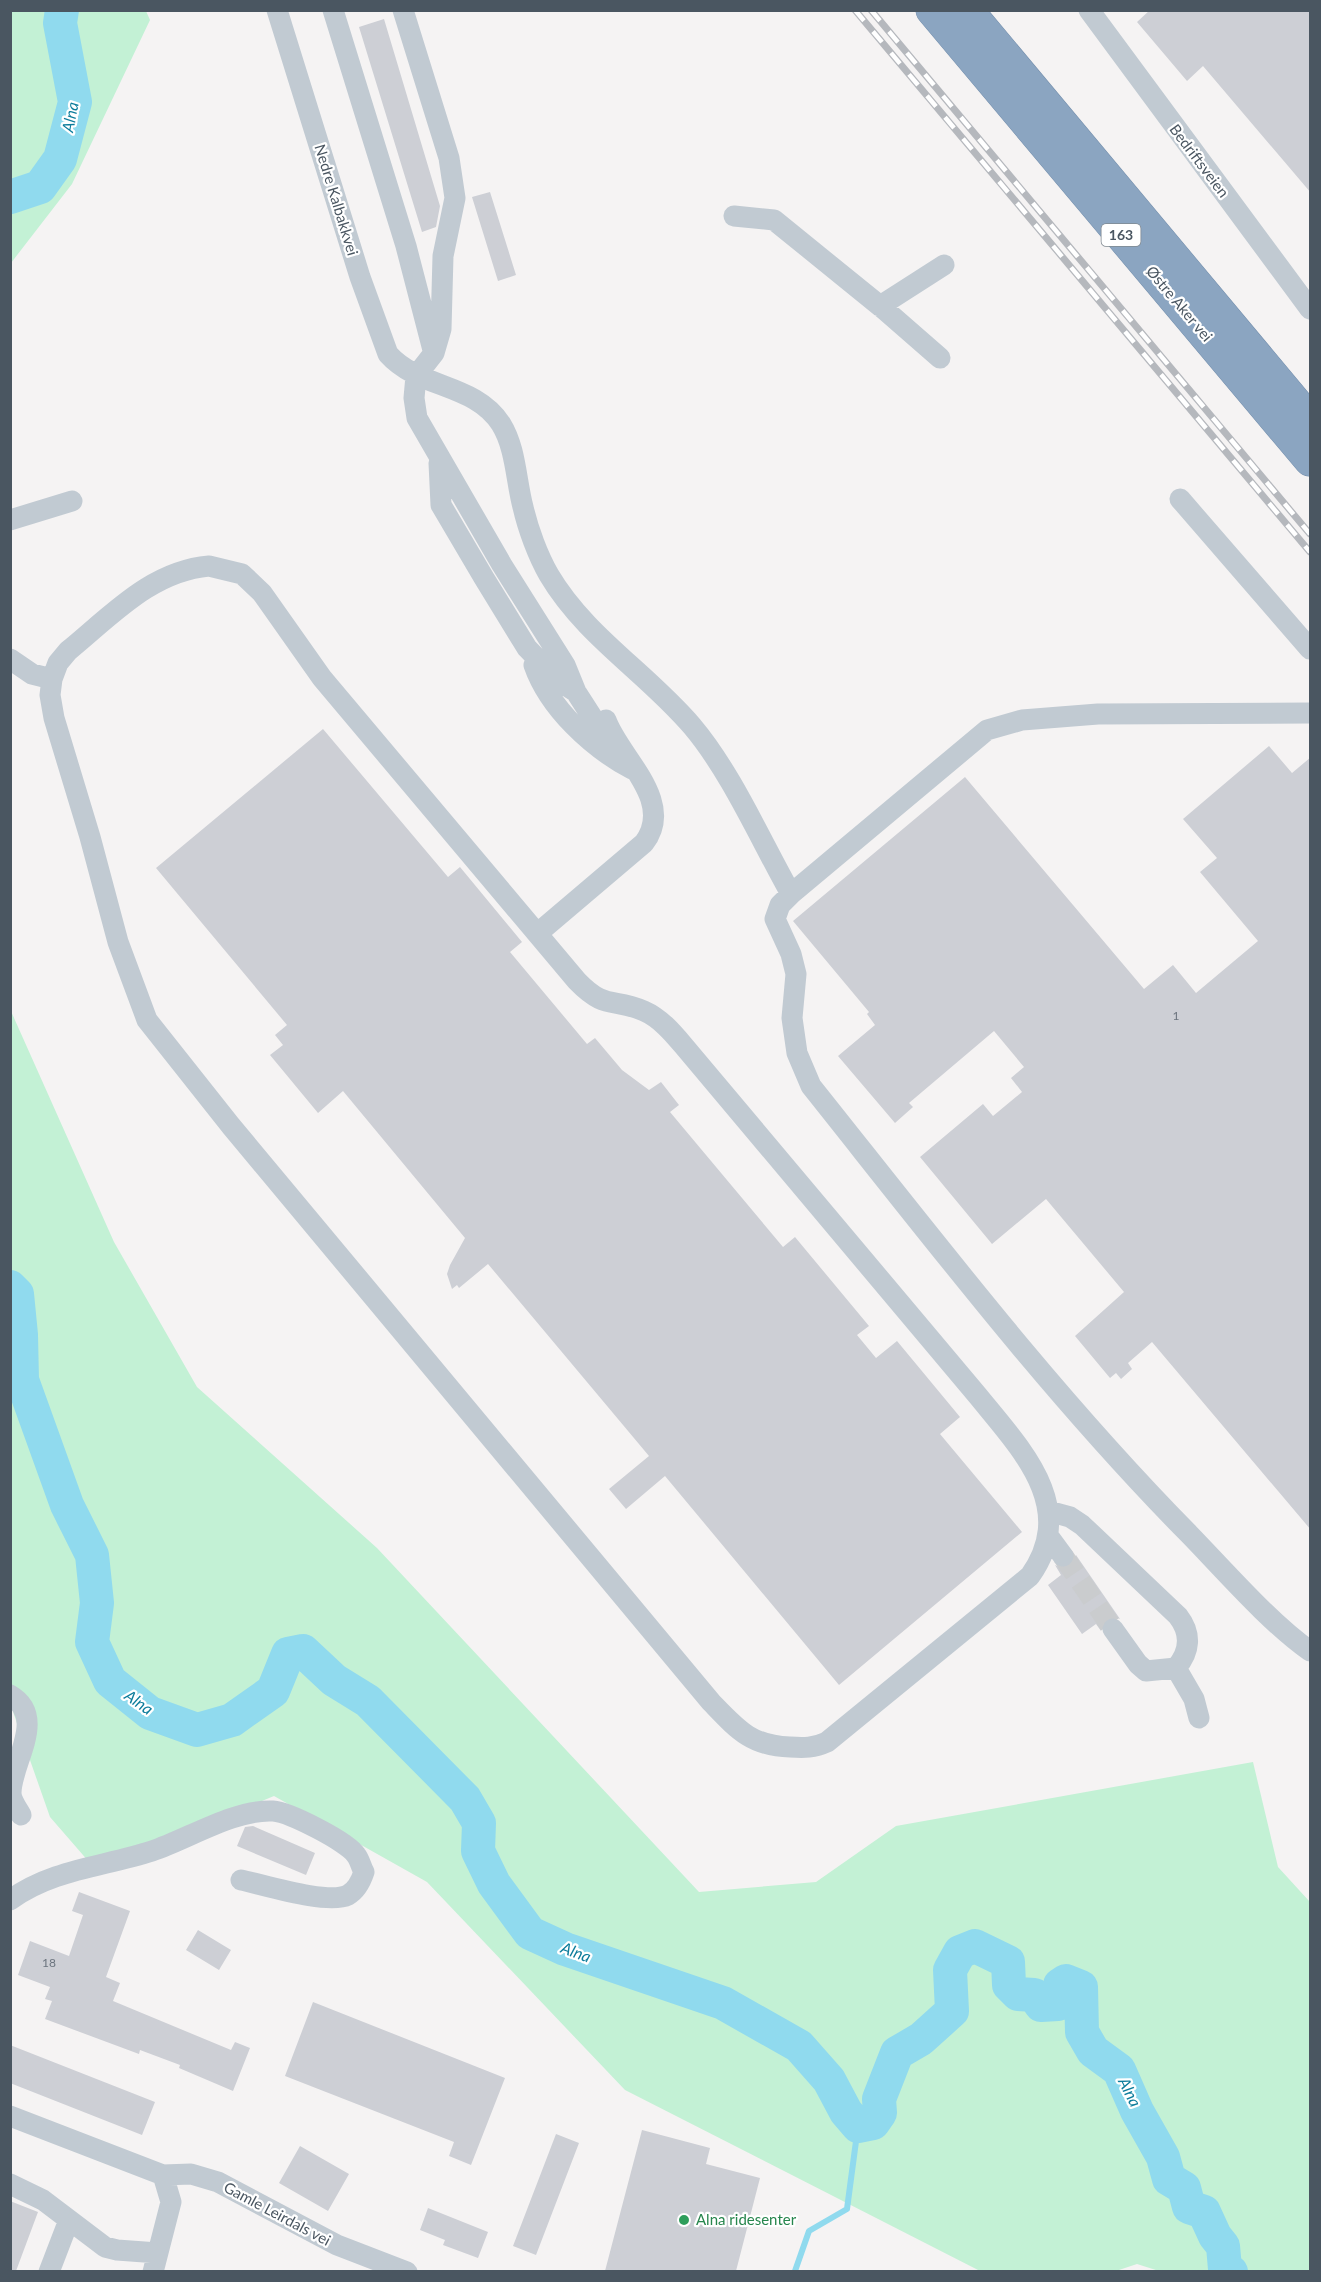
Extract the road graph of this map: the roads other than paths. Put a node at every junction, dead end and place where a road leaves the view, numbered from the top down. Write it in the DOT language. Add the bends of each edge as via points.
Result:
graph roads {
  1 [pos="277,10"];
  2 [pos="333,10"];
  3 [pos="403,10"];
  4 [pos="932,10"];
  5 [pos="967,10"];
  6 [pos="1089,10"];
  7 [pos="734,216"];
  8 [pos="944,265"];
  9 [pos="880,306"];
  10 [pos="1311,309"];
  11 [pos="434,353"];
  12 [pos="939,358"];
  13 [pos="416,376"];
  14 [pos="1311,420"];
  15 [pos="439,456"];
  16 [pos="1311,460"];
  17 [pos="1180,499"];
  18 [pos="72,501"];
  19 [pos="10,520"];
  20 [pos="527,648"];
  21 [pos="1311,648"];
  22 [pos="10,659"];
  23 [pos="565,665"];
  24 [pos="52,679"];
  25 [pos="576,692"];
  26 [pos="1311,714"];
  27 [pos="610,733"];
  28 [pos="638,772"];
  29 [pos="791,894"];
  30 [pos="543,929"];
  31 [pos="1048,1511"];
  32 [pos="1049,1537"];
  33 [pos="1063,1556"];
  34 [pos="1113,1629"];
  35 [pos="1311,1651"];
  36 [pos="1176,1668"];
  37 [pos="10,1695"];
  38 [pos="1198,1718"];
  39 [pos="21,1815"];
  40 [pos="242,1880"];
  41 [pos="10,1900"];
  42 [pos="10,2116"];
  43 [pos="163,2175"];
  44 [pos="10,2184"];
  45 [pos="69,2220"];
  46 [pos="155,2262"];
  47 [pos="49,2271"];
  48 [pos="407,2271"];
  1 -- 13 [label="street, Nedre Kalbakkvei" via="373,317 388,354"];
  2 -- 11 [label="street" via="406,246"];
  3 -- 11 [label="street" via="449,158 455,190 443,256 441,328"];
  4 -- 16 [label="highway, Østre Aker vei / 163"];
  5 -- 14 [label="highway, Østre Aker vei / 163"];
  6 -- 10 [label="street, Bedriftsveien"];
  7 -- 9 [label="street" via="774,220"];
  8 -- 9 [label="street"];
  9 -- 12 [label="street"];
  11 -- 13 [label="street"];
  13 -- 15 [label="street" via="417,418"];
  13 -- 29 [label="street, Nedre Kalbakkvei" via="466,394 501,425 510,445 523,509 549,574 591,631 654,685 711,749"];
  15 -- 20 [label="street" via="441,505"];
  15 -- 23 [label="street"];
  17 -- 21 [label="street"];
  18 -- 19 [label="street"];
  20 -- 25 [label="street" via="559,681"];
  20 -- 28 [label="street" via="537,674 585,738"];
  22 -- 24 [label="street" via="32,674"];
  23 -- 25 [label="street"];
  23 -- 27 [label="street" via="603,711"];
  24 -- 30 [label="street" via="68,651 162,577 209,566 242,574 262,593 322,678"];
  24 -- 32 [label="street" via="54,718 118,942 147,1020 731,1724 769,1746 806,1748 827,1742 1030,1576 1041,1561"];
  25 -- 27 [label="street" via="594,720"];
  26 -- 29 [label="street" via="1098,714 1022,720 987,730"];
  27 -- 28 [label="street"];
  28 -- 30 [label="street" via="649,794 652,813 644,843"];
  29 -- 35 [label="street" via="780,905 775,920 796,974 792,1018 796,1053 811,1086 1046,1380 1224,1570"];
  30 -- 31 [label="street" via="590,994 609,1004 643,1010 683,1045 1025,1455 1038,1476"];
  31 -- 32 [label="street"];
  31 -- 36 [label="street" via="1082,1525 1178,1616 1188,1634 1188,1647"];
  32 -- 33 [label="street"];
  34 -- 36 [label="street" via="1146,1671"];
  36 -- 38 [label="street" via="1194,1699"];
  37 -- 39 [label="street" via="22,1705 28,1730 11,1793"];
  40 -- 41 [label="street" via="333,1899 349,1894 360,1883 363,1872 356,1853 308,1822 275,1811 254,1812 150,1851 74,1869"];
  42 -- 43 [label="street, Gamle Leirdals vei"];
  43 -- 46 [label="street" via="171,2202"];
  43 -- 48 [label="street, Gamle Leirdals vei" via="191,2174 218,2182 337,2245"];
  44 -- 45 [label="street" via="43,2200"];
  45 -- 46 [label="street" via="105,2247"];
  45 -- 47 [label="street"];
}
